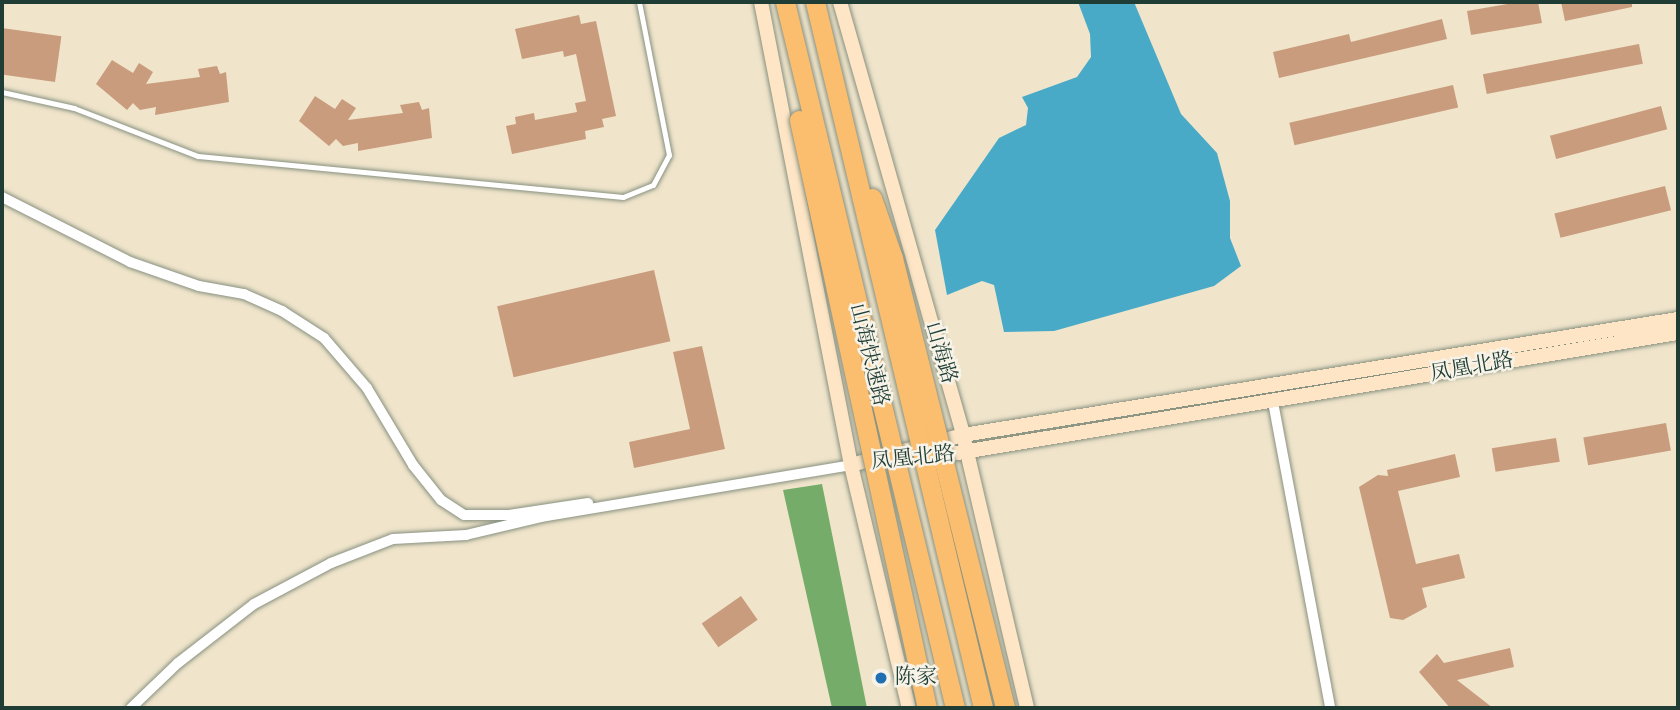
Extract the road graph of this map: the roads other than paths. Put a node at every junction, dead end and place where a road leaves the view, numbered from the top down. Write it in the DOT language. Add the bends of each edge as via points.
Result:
graph roads {
  1 [pos="639,2"];
  2 [pos="761,2"];
  3 [pos="778,2"];
  4 [pos="785,2"];
  5 [pos="815,2"];
  6 [pos="840,2"];
  7 [pos="836,90"];
  8 [pos="2,92"];
  9 [pos="2,197"];
  10 [pos="1678,319"];
  11 [pos="1678,333"];
  12 [pos="1273,402"];
  13 [pos="963,435"];
  14 [pos="968,453"];
  15 [pos="851,465"];
  16 [pos="633,501"];
  17 [pos="131,708"];
  18 [pos="909,708"];
  19 [pos="927,708"];
  20 [pos="955,708"];
  21 [pos="983,708"];
  22 [pos="1005,708"];
  23 [pos="1027,708"];
  24 [pos="1330,708"];
  1 -- 8 [label="lane" via="669,155 653,185 623,197 198,156 74,108"];
  2 -- 15 [label="street"];
  3 -- 19 [label="highway, bridge" via="808,165"];
  4 -- 20 [label="highway, 山海快速路, bridge"];
  5 -- 7 [label="highway, 山海快速路, bridge"];
  6 -- 13 [label="street, 山海路"];
  7 -- 21 [label="highway, 山海快速路, bridge"];
  7 -- 22 [label="highway, bridge" via="893,258"];
  9 -- 16 [label="street" via="130,262 199,286 244,294 324,338 367,388 413,464 441,500 464,516"];
  10 -- 13 [label="street, 凤凰北路"];
  11 -- 12 [label="street, 凤凰北路"];
  12 -- 14 [label="street, 凤凰北路"];
  12 -- 24 [label="street"];
  13 -- 14 [label="street, 山海路"];
  13 -- 15 [label="street, 凤凰北路"];
  14 -- 15 [label="street, 凤凰北路"];
  14 -- 23 [label="street, 山海路"];
  15 -- 16 [label="street"];
  15 -- 18 [label="street"];
  16 -- 17 [label="street" via="466,534 393,539 331,563 254,604 178,663"];
}
